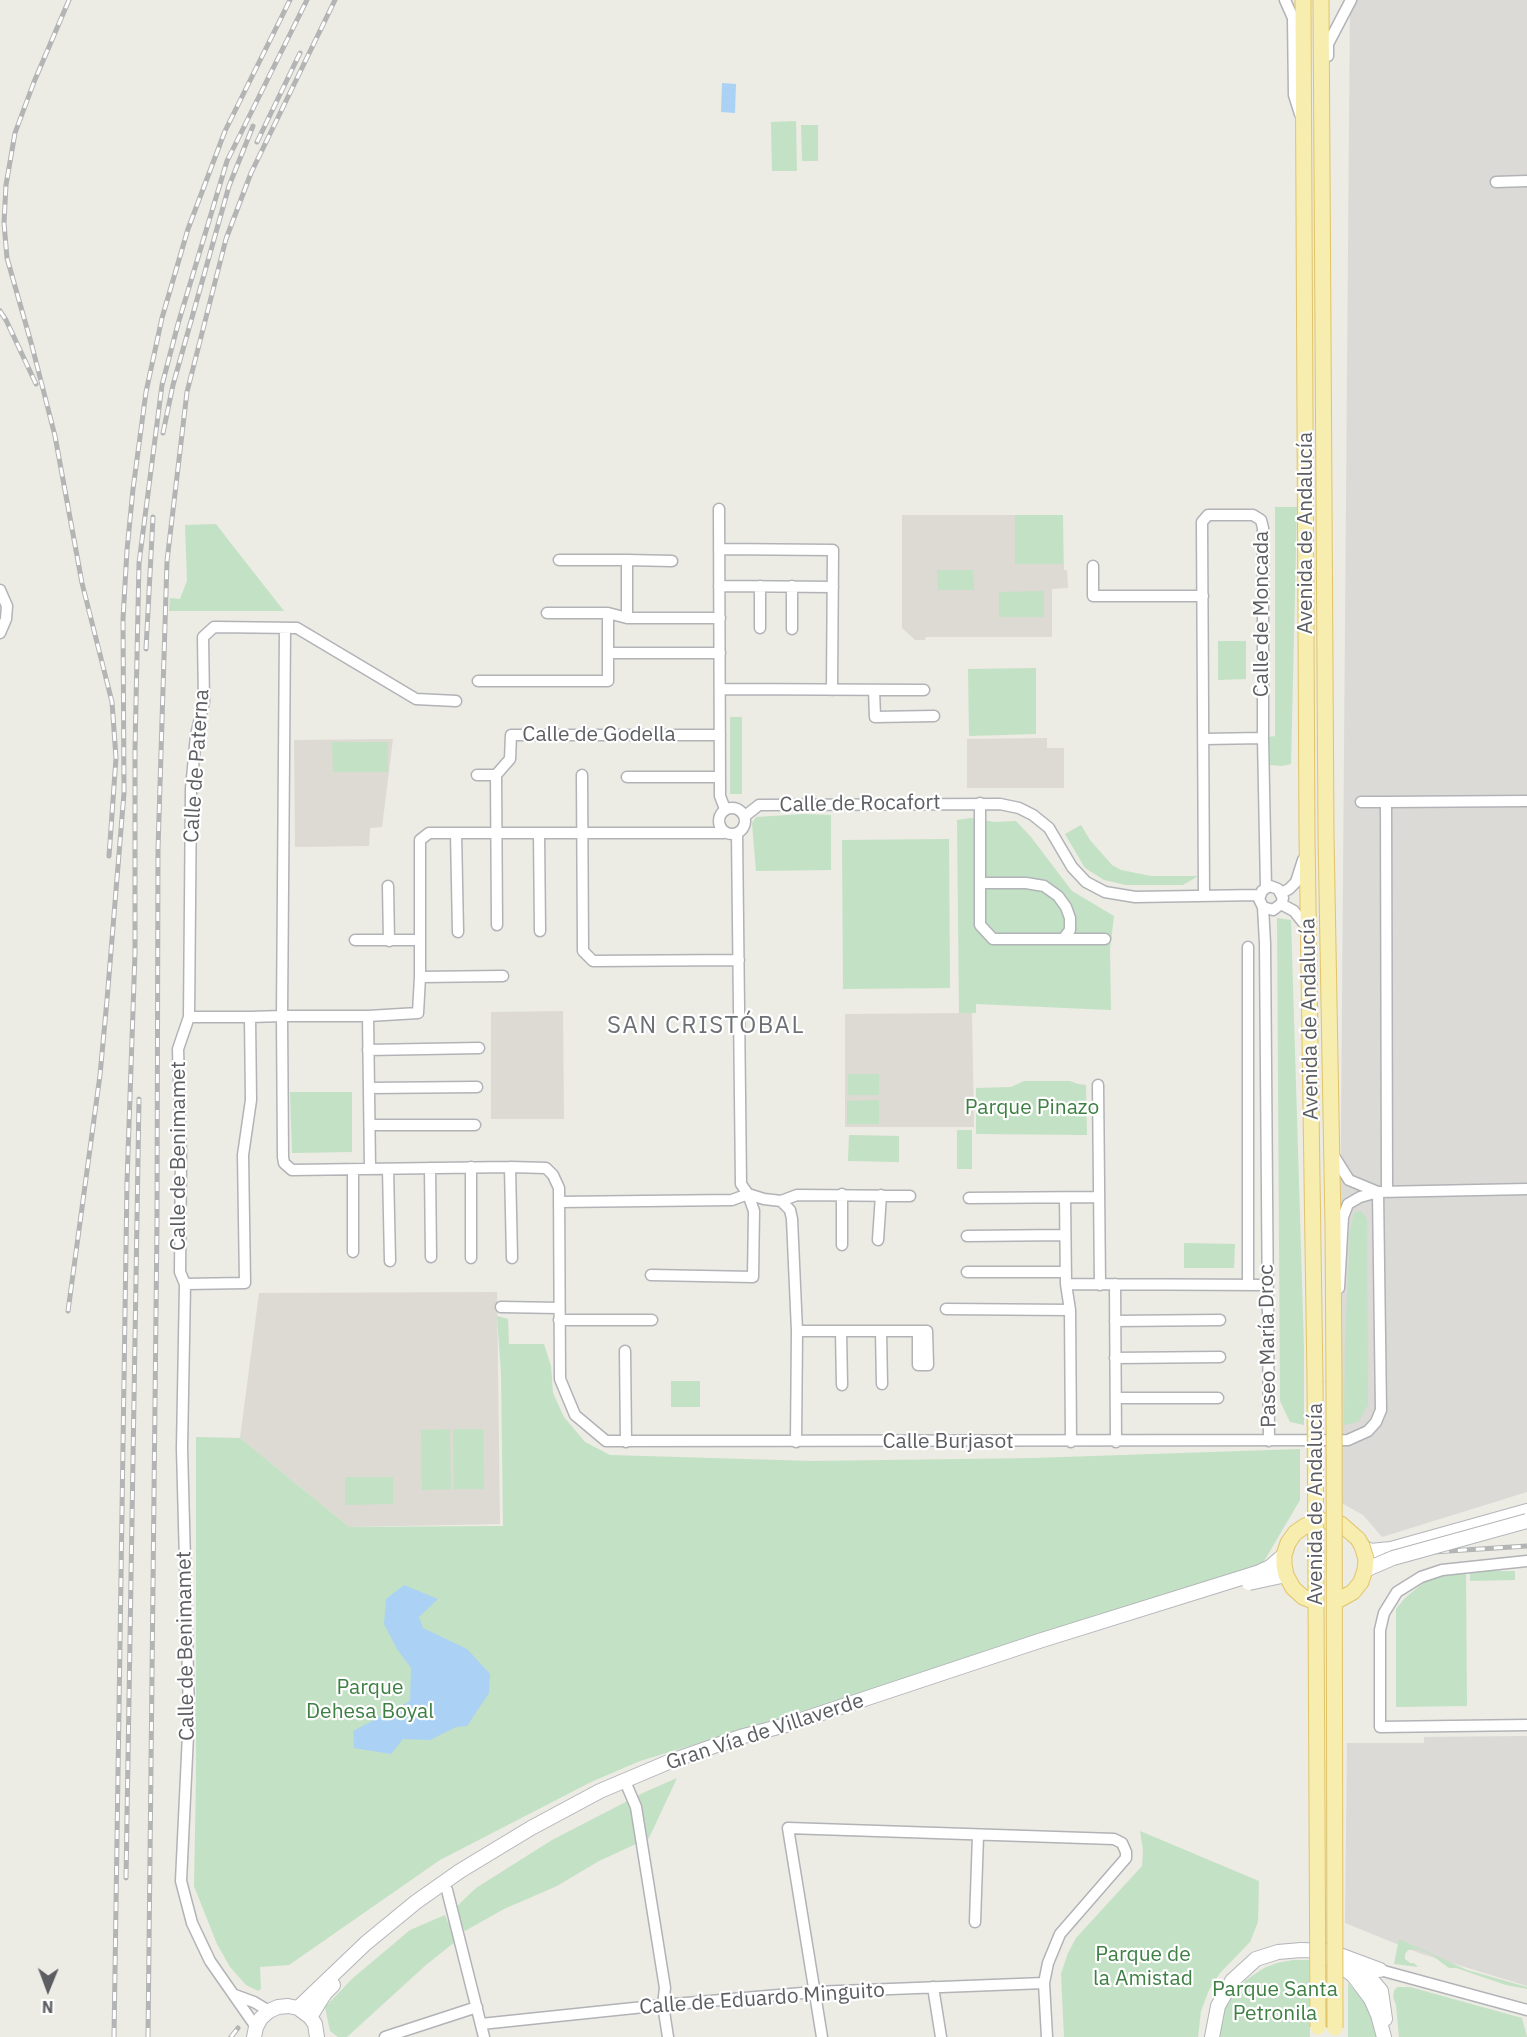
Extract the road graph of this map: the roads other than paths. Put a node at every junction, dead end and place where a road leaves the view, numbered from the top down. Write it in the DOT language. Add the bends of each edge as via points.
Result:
graph roads {
  1 [pos="1285,0"];
  2 [pos="1303,0"];
  3 [pos="1321,0"];
  4 [pos="1351,0"];
  5 [pos="1304,124"];
  6 [pos="1527,181"];
  7 [pos="1496,182"];
  8 [pos="1323,230"];
  9 [pos="719,509"];
  10 [pos="719,549"];
  11 [pos="559,560"];
  12 [pos="627,560"];
  13 [pos="672,561"];
  14 [pos="1093,566"];
  15 [pos="719,586"];
  16 [pos="760,586"];
  17 [pos="792,586"];
  18 [pos="833,587"];
  19 [pos="0,590"];
  20 [pos="1203,596"];
  21 [pos="547,613"];
  22 [pos="608,613"];
  23 [pos="627,618"];
  24 [pos="720,618"];
  25 [pos="285,628"];
  26 [pos="760,628"];
  27 [pos="792,629"];
  28 [pos="0,633"];
  29 [pos="608,653"];
  30 [pos="720,653"];
  31 [pos="478,681"];
  32 [pos="720,689"];
  33 [pos="832,690"];
  34 [pos="874,690"];
  35 [pos="924,690"];
  36 [pos="456,701"];
  37 [pos="934,716"];
  38 [pos="720,735"];
  39 [pos="1204,738"];
  40 [pos="1263,738"];
  41 [pos="477,775"];
  42 [pos="496,775"];
  43 [pos="582,775"];
  44 [pos="627,777"];
  45 [pos="720,777"];
  46 [pos="1527,801"];
  47 [pos="1361,802"];
  48 [pos="1386,802"];
  49 [pos="980,803"];
  50 [pos="725,809"];
  51 [pos="745,816"];
  52 [pos="724,832"];
  53 [pos="456,833"];
  54 [pos="497,833"];
  55 [pos="539,833"];
  56 [pos="582,833"];
  57 [pos="737,833"];
  58 [pos="1307,837"];
  59 [pos="980,883"];
  60 [pos="388,886"];
  61 [pos="1263,891"];
  62 [pos="1204,895"];
  63 [pos="1275,903"];
  64 [pos="497,925"];
  65 [pos="1309,930"];
  66 [pos="540,931"];
  67 [pos="458,932"];
  68 [pos="1064,938"];
  69 [pos="1105,939"];
  70 [pos="355,940"];
  71 [pos="420,940"];
  72 [pos="390,941"];
  73 [pos="1248,947"];
  74 [pos="739,960"];
  75 [pos="503,976"];
  76 [pos="420,977"];
  77 [pos="368,1016"];
  78 [pos="189,1017"];
  79 [pos="250,1017"];
  80 [pos="282,1017"];
  81 [pos="479,1048"];
  82 [pos="368,1050"];
  83 [pos="1098,1085"];
  84 [pos="477,1087"];
  85 [pos="369,1088"];
  86 [pos="370,1125"];
  87 [pos="475,1125"];
  88 [pos="1332,1151"];
  89 [pos="471,1167"];
  90 [pos="510,1167"];
  91 [pos="369,1168"];
  92 [pos="388,1168"];
  93 [pos="430,1168"];
  94 [pos="353,1170"];
  95 [pos="1527,1189"];
  96 [pos="1382,1191"];
  97 [pos="748,1194"];
  98 [pos="842,1194"];
  99 [pos="881,1195"];
  100 [pos="910,1196"];
  101 [pos="1098,1197"];
  102 [pos="969,1198"];
  103 [pos="1065,1198"];
  104 [pos="781,1201"];
  105 [pos="559,1202"];
  106 [pos="967,1236"];
  107 [pos="1065,1236"];
  108 [pos="878,1240"];
  109 [pos="842,1245"];
  110 [pos="353,1252"];
  111 [pos="431,1257"];
  112 [pos="471,1258"];
  113 [pos="512,1258"];
  114 [pos="390,1261"];
  115 [pos="967,1272"];
  116 [pos="1066,1272"];
  117 [pos="651,1275"];
  118 [pos="185,1284"];
  119 [pos="1066,1284"];
  120 [pos="1100,1284"];
  121 [pos="1115,1284"];
  122 [pos="1248,1285"];
  123 [pos="1266,1285"];
  124 [pos="501,1307"];
  125 [pos="560,1308"];
  126 [pos="946,1309"];
  127 [pos="1070,1311"];
  128 [pos="1333,1318"];
  129 [pos="560,1320"];
  130 [pos="652,1320"];
  131 [pos="1220,1320"];
  132 [pos="1115,1321"];
  133 [pos="796,1331"];
  134 [pos="841,1331"];
  135 [pos="881,1331"];
  136 [pos="918,1331"];
  137 [pos="625,1351"];
  138 [pos="1220,1357"];
  139 [pos="1115,1358"];
  140 [pos="882,1384"];
  141 [pos="842,1385"];
  142 [pos="1116,1398"];
  143 [pos="1218,1398"];
  144 [pos="1269,1441"];
  145 [pos="626,1442"];
  146 [pos="796,1442"];
  147 [pos="1071,1442"];
  148 [pos="1116,1442"];
  149 [pos="1527,1511"];
  150 [pos="1317,1521"];
  151 [pos="1527,1521"];
  152 [pos="1335,1522"];
  153 [pos="1362,1546"];
  154 [pos="1284,1555"];
  155 [pos="1527,1562"];
  156 [pos="1365,1570"];
  157 [pos="1286,1575"];
  158 [pos="1316,1602"];
  159 [pos="1335,1602"];
  160 [pos="1527,1725"];
  161 [pos="672,1765"];
  162 [pos="627,1786"];
  163 [pos="978,1836"];
  164 [pos="447,1890"];
  165 [pos="975,1922"];
  166 [pos="1301,1950"];
  167 [pos="1404,1978"];
  168 [pos="1044,1983"];
  169 [pos="1373,1983"];
  170 [pos="933,1987"];
  171 [pos="814,1992"];
  172 [pos="235,1995"];
  173 [pos="663,2005"];
  174 [pos="477,2007"];
  175 [pos="298,2008"];
  176 [pos="1527,2010"];
  177 [pos="268,2011"];
  178 [pos="310,2017"];
  179 [pos="481,2024"];
  180 [pos="255,2032"];
  181 [pos="1318,2032"];
  182 [pos="1336,2033"];
  183 [pos="320,2035"];
  184 [pos="386,2037"];
  185 [pos="484,2037"];
  186 [pos="668,2037"];
  187 [pos="822,2037"];
  188 [pos="941,2037"];
  189 [pos="1047,2037"];
  190 [pos="1212,2037"];
  191 [pos="1385,2037"];
  1 -- 5 [label="street" via="1293,18 1294,95"];
  2 -- 5 [label="main road, Avenida de Andalucía"];
  3 -- 8 [label="main road, Avenida de Andalucía"];
  4 -- 8 [label="street, Avenida de Andalucía" via="1328,44 1328,206"];
  5 -- 58 [label="main road, Avenida de Andalucía"];
  6 -- 7 [label="street"];
  8 -- 88 [label="main road, Avenida de Andalucía"];
  9 -- 10 [label="street"];
  10 -- 15 [label="street"];
  10 -- 18 [label="street" via="833,550"];
  11 -- 12 [label="street"];
  12 -- 13 [label="street"];
  12 -- 23 [label="street"];
  14 -- 20 [label="street" via="1093,596"];
  15 -- 16 [label="street"];
  15 -- 24 [label="street"];
  16 -- 17 [label="street"];
  16 -- 26 [label="street"];
  17 -- 18 [label="street"];
  17 -- 27 [label="street"];
  18 -- 33 [label="street"];
  19 -- 28 [label="street" via="6,619"];
  20 -- 39 [label="street, Calle de Moncada"];
  20 -- 40 [label="street, Calle de Moncada" via="1202,522 1208,515 1253,516 1261,520"];
  21 -- 22 [label="street"];
  22 -- 23 [label="street"];
  22 -- 29 [label="street"];
  23 -- 24 [label="street"];
  24 -- 30 [label="street"];
  25 -- 36 [label="street, Calle de Paterna" via="297,628 416,699"];
  25 -- 78 [label="street, Calle de Paterna" via="214,627 203,637 204,702 196,735 191,789"];
  25 -- 80 [label="street"];
  29 -- 30 [label="street"];
  29 -- 31 [label="street" via="608,681"];
  30 -- 32 [label="street"];
  32 -- 33 [label="street"];
  32 -- 38 [label="street"];
  33 -- 34 [label="street"];
  34 -- 35 [label="street"];
  34 -- 37 [label="street" via="874,717"];
  38 -- 42 [label="street, Calle de Godella" via="511,735 510,759"];
  38 -- 45 [label="street"];
  39 -- 40 [label="street"];
  39 -- 62 [label="street, Calle de Moncada"];
  40 -- 61 [label="street, Calle de Moncada"];
  41 -- 42 [label="street"];
  42 -- 54 [label="street"];
  43 -- 56 [label="street"];
  44 -- 45 [label="street, Calle de Godella"];
  45 -- 50 [label="street"];
  46 -- 48 [label="street"];
  47 -- 48 [label="street"];
  48 -- 96 [label="street, Paseo María Droc"];
  49 -- 51 [label="street, Calle de Rocafort" via="759,806"];
  49 -- 59 [label="street"];
  49 -- 62 [label="street, Calle de Rocafort" via="1019,808 1033,815 1049,828 1072,867 1094,888 1119,896"];
  50 -- 51 [label="street" via="739,810"];
  50 -- 52 [label="street" via="719,822"];
  51 -- 57 [label="street" via="745,824"];
  52 -- 56 [label="street"];
  52 -- 57 [label="street"];
  53 -- 54 [label="street"];
  53 -- 67 [label="street"];
  53 -- 71 [label="street" via="429,834 420,840"];
  54 -- 55 [label="street"];
  54 -- 64 [label="street"];
  55 -- 56 [label="street"];
  55 -- 66 [label="street"];
  56 -- 74 [label="street" via="583,951 593,960"];
  57 -- 74 [label="street"];
  58 -- 63 [label="street" via="1302,869"];
  58 -- 65 [label="main road, Avenida de Andalucía"];
  59 -- 68 [label="street" via="1044,886 1066,907 1070,930"];
  59 -- 68 [label="street" via="980,925 993,939"];
  60 -- 72 [label="street"];
  61 -- 62 [label="street, Calle de Rocafort"];
  61 -- 63 [label="street, Calle de Moncada" via="1259,899"];
  61 -- 63 [label="street, Calle de Rocafort" via="1274,887"];
  63 -- 65 [label="street" via="1294,911"];
  63 -- 123 [label="street, Paseo María Droc" via="1265,943"];
  65 -- 150 [label="main road, Avenida de Andalucía, bridge"];
  68 -- 69 [label="street"];
  70 -- 72 [label="street"];
  71 -- 72 [label="street"];
  71 -- 76 [label="street"];
  73 -- 122 [label="street, Paseo María Droc"];
  74 -- 97 [label="street" via="740,1165 741,1184"];
  75 -- 76 [label="street"];
  76 -- 77 [label="street" via="418,1013"];
  77 -- 80 [label="street"];
  77 -- 82 [label="street"];
  78 -- 79 [label="street"];
  78 -- 118 [label="street, Calle de Benimamet" via="178,1049 180,1272"];
  79 -- 80 [label="street"];
  79 -- 118 [label="street" via="250,1100 243,1155 245,1283"];
  80 -- 94 [label="street" via="284,1163 292,1170"];
  81 -- 82 [label="street"];
  82 -- 85 [label="street"];
  83 -- 101 [label="street"];
  84 -- 85 [label="street"];
  85 -- 86 [label="street"];
  86 -- 87 [label="street"];
  86 -- 91 [label="street"];
  88 -- 96 [label="street" via="1349,1180"];
  88 -- 128 [label="main road, Avenida de Andalucía"];
  89 -- 90 [label="street"];
  89 -- 93 [label="street"];
  89 -- 112 [label="street"];
  90 -- 105 [label="street" via="546,1168 557,1183"];
  90 -- 113 [label="street"];
  91 -- 92 [label="street"];
  91 -- 94 [label="street"];
  92 -- 93 [label="street"];
  92 -- 114 [label="street"];
  93 -- 111 [label="street"];
  94 -- 110 [label="street"];
  95 -- 96 [label="street"];
  96 -- 128 [label="street" via="1348,1204 1343,1217 1341,1280"];
  96 -- 144 [label="street, Paseo María Droc" via="1381,1410 1376,1422 1368,1431 1348,1440"];
  97 -- 104 [label="street"];
  97 -- 105 [label="street" via="732,1200"];
  97 -- 117 [label="street" via="754,1211 753,1277"];
  98 -- 99 [label="street"];
  98 -- 104 [label="street" via="797,1195"];
  98 -- 109 [label="street"];
  99 -- 100 [label="street"];
  99 -- 108 [label="street"];
  101 -- 103 [label="street"];
  101 -- 120 [label="street"];
  102 -- 103 [label="street"];
  103 -- 107 [label="street"];
  104 -- 133 [label="street" via="792,1219"];
  105 -- 125 [label="street, Calle Burjasot"];
  106 -- 107 [label="street"];
  107 -- 116 [label="street"];
  115 -- 116 [label="street"];
  116 -- 119 [label="street"];
  118 -- 172 [label="street, Calle de Benimamet" via="182,1448 189,1714 181,1881 192,1923 210,1961"];
  119 -- 120 [label="street"];
  119 -- 127 [label="street"];
  120 -- 121 [label="street"];
  121 -- 122 [label="street"];
  121 -- 132 [label="street"];
  122 -- 123 [label="street"];
  123 -- 144 [label="street, Paseo María Droc"];
  124 -- 125 [label="street"];
  125 -- 129 [label="street, Calle Burjasot"];
  126 -- 127 [label="street"];
  127 -- 147 [label="street"];
  128 -- 152 [label="main road, Avenida de Andalucía, bridge"];
  129 -- 130 [label="street"];
  129 -- 145 [label="street, Calle Burjasot" via="560,1379 575,1415 606,1441"];
  131 -- 132 [label="street"];
  132 -- 139 [label="street"];
  133 -- 134 [label="street"];
  133 -- 146 [label="street"];
  134 -- 135 [label="street"];
  134 -- 141 [label="street"];
  135 -- 136 [label="street"];
  135 -- 140 [label="street"];
  137 -- 145 [label="street"];
  138 -- 139 [label="street"];
  139 -- 142 [label="street"];
  142 -- 143 [label="street"];
  142 -- 148 [label="street"];
  144 -- 148 [label="street, Calle Burjasot"];
  145 -- 146 [label="street, Calle Burjasot"];
  146 -- 147 [label="street, Calle Burjasot"];
  147 -- 148 [label="street, Calle Burjasot"];
  149 -- 153 [label="street" via="1391,1549 1370,1551"];
  150 -- 152 [label="main road, bridge"];
  150 -- 154 [label="main road, bridge" via="1295,1533"];
  150 -- 158 [label="main road, Avenida de Andalucía, bridge"];
  151 -- 156 [label="street, bridge" via="1393,1558"];
  152 -- 153 [label="main road, bridge" via="1349,1530"];
  152 -- 159 [label="main road, Avenida de Andalucía, bridge"];
  153 -- 156 [label="main road, bridge"];
  154 -- 157 [label="main road, bridge"];
  154 -- 161 [label="street, Gran Vía de Villaverde, bridge" via="1257,1573 740,1737"];
  155 -- 160 [label="street" via="1442,1570 1397,1592 1384,1613 1380,1630 1380,1726"];
  156 -- 159 [label="main road, bridge" via="1353,1592"];
  157 -- 158 [label="main road, bridge" via="1303,1597"];
  157 -- 161 [label="street, Gran Vía de Villaverde, bridge" via="1259,1580"];
  158 -- 159 [label="main road, bridge"];
  158 -- 181 [label="main road, Avenida de Andalucía, bridge"];
  159 -- 182 [label="main road, Avenida de Andalucía, bridge"];
  161 -- 162 [label="street, Gran Vía de Villaverde"];
  161 -- 175 [label="street, Gran Vía de Villaverde" via="590,1797 460,1871 366,1943"];
  162 -- 164 [label="street, Gran Vía de Villaverde" via="534,1835"];
  162 -- 173 [label="street" via="636,1806 665,1988"];
  163 -- 165 [label="street"];
  163 -- 168 [label="street" via="1114,1839 1124,1845 1126,1858 1060,1934"];
  163 -- 171 [label="street" via="788,1828"];
  164 -- 174 [label="street"];
  164 -- 178 [label="street, Gran Vía de Villaverde" via="370,1949 324,1993"];
  166 -- 169 [label="street" via="1328,1958"];
  166 -- 169 [label="street" via="1329,1951 1356,1961"];
  166 -- 190 [label="street" via="1256,1959 1232,1981 1218,2006"];
  167 -- 169 [label="street"];
  167 -- 169 [label="street"];
  167 -- 176 [label="street"];
  168 -- 170 [label="street, Calle de Eduardo Minguito"];
  168 -- 189 [label="street"];
  169 -- 191 [label="street"];
  170 -- 171 [label="street, Calle de Eduardo Minguito"];
  170 -- 188 [label="street"];
  171 -- 173 [label="street, Calle de Eduardo Minguito"];
  171 -- 187 [label="street"];
  172 -- 177 [label="street, Calle de Benimamet"];
  172 -- 180 [label="street, Calle de Benimamet"];
  173 -- 179 [label="street, Calle de Eduardo Minguito"];
  173 -- 186 [label="street"];
  174 -- 179 [label="street"];
  174 -- 184 [label="street"];
  175 -- 177 [label="street"];
  175 -- 178 [label="street"];
  177 -- 180 [label="street"];
  178 -- 183 [label="street"];
  179 -- 185 [label="street"];
}
